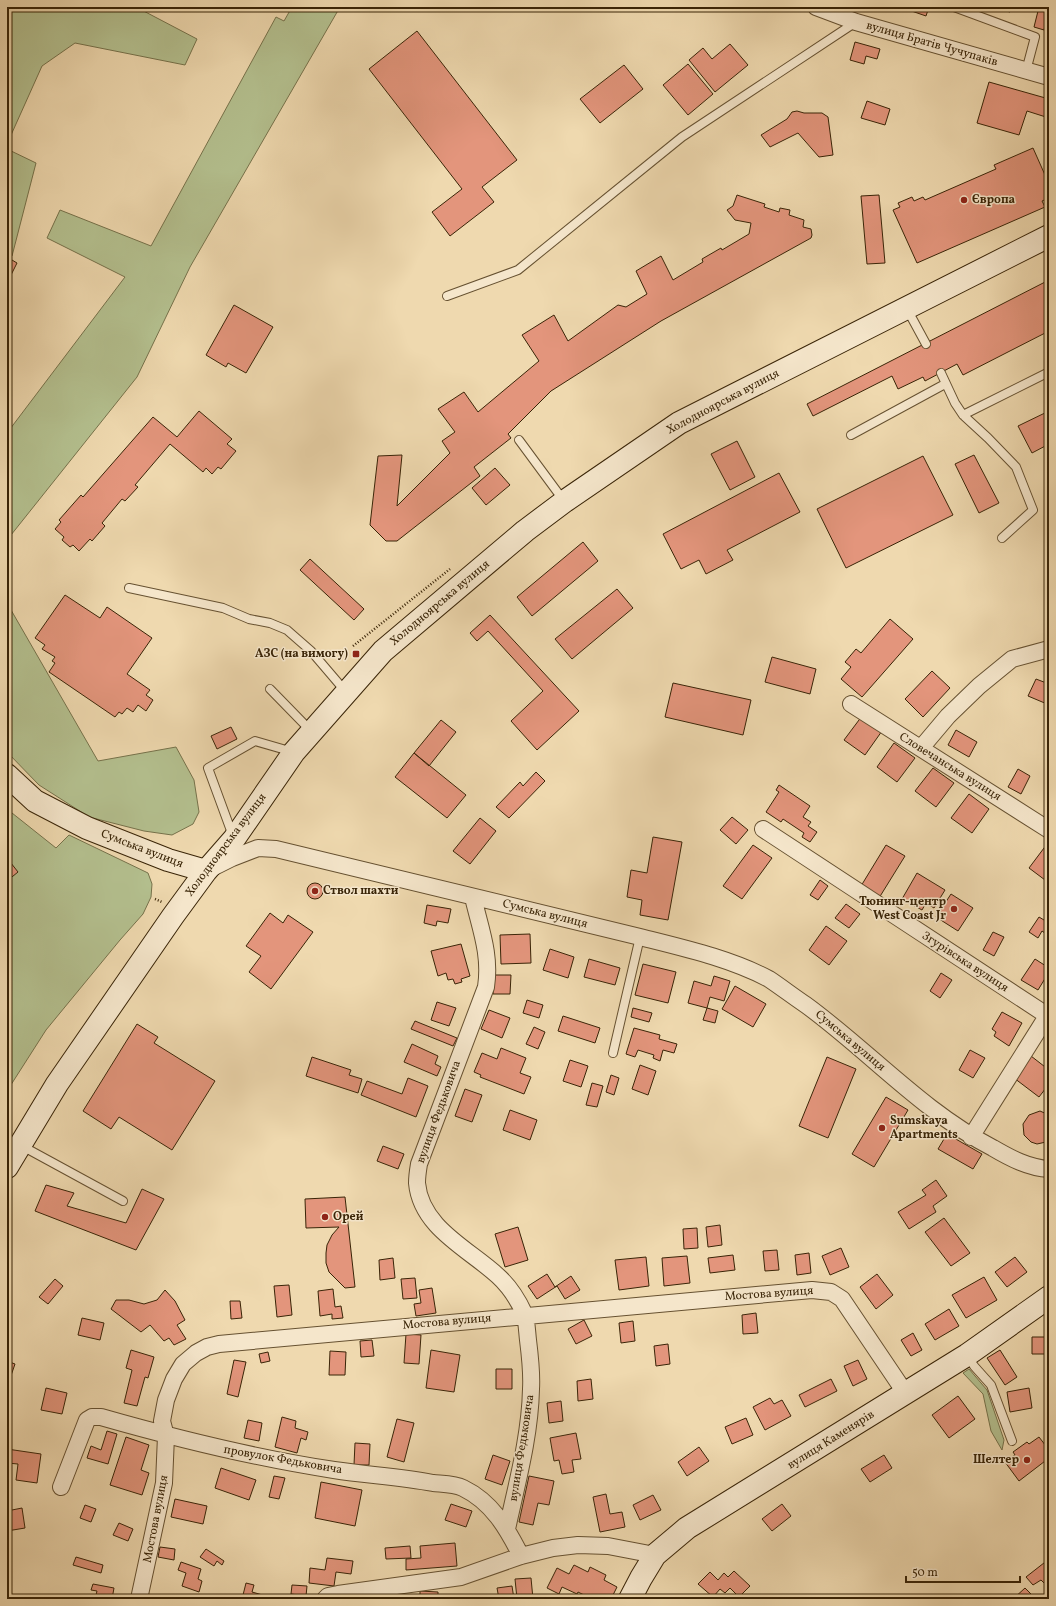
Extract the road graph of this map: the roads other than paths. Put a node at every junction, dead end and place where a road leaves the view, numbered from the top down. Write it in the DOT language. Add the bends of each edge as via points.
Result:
graph roads {
  1 [pos="816,7"];
  2 [pos="954,7"];
  3 [pos="856,22"];
  4 [pos="1026,71"];
  5 [pos="1049,77"];
  6 [pos="1049,236"];
  7 [pos="447,296"];
  8 [pos="906,307"];
  9 [pos="926,344"];
  10 [pos="1049,372"];
  11 [pos="941,373"];
  12 [pos="945,384"];
  13 [pos="963,415"];
  14 [pos="851,435"];
  15 [pos="519,440"];
  16 [pos="565,501"];
  17 [pos="1002,538"];
  18 [pos="129,588"];
  19 [pos="1049,649"];
  20 [pos="270,689"];
  21 [pos="346,692"];
  22 [pos="851,704"];
  23 [pos="312,732"];
  24 [pos="921,748"];
  25 [pos="294,752"];
  26 [pos="7,775"];
  27 [pos="763,829"];
  28 [pos="1049,830"];
  29 [pos="234,839"];
  30 [pos="206,871"];
  31 [pos="473,896"];
  32 [pos="640,937"];
  33 [pos="1048,1014"];
  34 [pos="613,1053"];
  35 [pos="970,1137"];
  36 [pos="19,1144"];
  37 [pos="7,1167"];
  38 [pos="1049,1169"];
  39 [pos="123,1201"];
  40 [pos="1049,1297"];
  41 [pos="525,1315"];
  42 [pos="967,1355"];
  43 [pos="906,1394"];
  44 [pos="166,1436"];
  45 [pos="1012,1441"];
  46 [pos="61,1487"];
  47 [pos="507,1529"];
  48 [pos="655,1555"];
  49 [pos="521,1556"];
  50 [pos="139,1599"];
  51 [pos="325,1599"];
  52 [pos="630,1599"];
  1 -- 3 [label="street, вулиця Братів Чучупаків"];
  2 -- 4 [label="lane" via="1035,36"];
  3 -- 4 [label="street, вулиця Братів Чучупаків"];
  3 -- 7 [label="lane" via="682,137 518,270"];
  4 -- 5 [label="street, вулиця Братів Чучупаків"];
  6 -- 8 [label="main road, Холодноярська вулиця"];
  8 -- 9 [label="lane"];
  8 -- 16 [label="main road, Холодноярська вулиця" via="678,423"];
  10 -- 13 [label="lane"];
  11 -- 12 [label="lane"];
  12 -- 13 [label="lane"];
  12 -- 14 [label="lane"];
  13 -- 17 [label="lane" via="1016,467 1033,510"];
  15 -- 16 [label="lane"];
  16 -- 21 [label="main road, Холодноярська вулиця" via="524,531 383,651"];
  18 -- 21 [label="lane" via="223,608 287,630 311,651"];
  19 -- 24 [label="street" via="1012,659 948,716"];
  20 -- 23 [label="lane"];
  21 -- 23 [label="main road, Холодноярська вулиця"];
  22 -- 24 [label="street, Словечанська вулиця"];
  23 -- 25 [label="main road, Холодноярська вулиця"];
  24 -- 28 [label="street, Словечанська вулиця"];
  25 -- 29 [label="main road, Холодноярська вулиця"];
  25 -- 29 [label="lane" via="255,741 208,768"];
  26 -- 30 [label="main road, Сумська вулиця" via="35,801 87,828 168,860"];
  27 -- 33 [label="street, Згурівська вулиця"];
  29 -- 30 [label="main road, Холодноярська вулиця"];
  30 -- 31 [label="street, Сумська вулиця" via="258,848 276,849"];
  30 -- 36 [label="main road, Холодноярська вулиця" via="112,1003"];
  31 -- 32 [label="street, Сумська вулиця"];
  31 -- 41 [label="street, вулиця Федьковича" via="487,952 486,987 419,1164 417,1182 421,1202 428,1215 468,1253 499,1276"];
  32 -- 34 [label="lane"];
  32 -- 35 [label="street, Сумська вулиця" via="733,964 769,980 832,1024 904,1087"];
  33 -- 35 [label="street"];
  35 -- 38 [label="street, Сумська вулиця" via="1015,1160"];
  36 -- 37 [label="main road, Холодноярська вулиця"];
  36 -- 39 [label="lane"];
  40 -- 42 [label="main road, вулиця Каменярів"];
  41 -- 43 [label="street, Мостова вулиця" via="812,1290 831,1292 842,1299"];
  41 -- 44 [label="street, Мостова вулиця" via="207,1347 183,1364 174,1379 162,1421"];
  41 -- 47 [label="street, вулиця Федьковича" via="531,1396 522,1462"];
  42 -- 43 [label="main road, вулиця Каменярів"];
  42 -- 45 [label="lane" via="991,1385"];
  43 -- 48 [label="main road, вулиця Каменярів" via="687,1528"];
  44 -- 46 [label="street, провулок Федьковича" via="101,1417 92,1417 84,1426"];
  44 -- 47 [label="street, провулок Федьковича" via="334,1470 462,1487 481,1498"];
  44 -- 50 [label="street, Мостова вулиця" via="164,1483"];
  47 -- 49 [label="street, провулок Федьковича"];
  48 -- 49 [label="street" via="608,1546 578,1545"];
  48 -- 52 [label="main road, вулиця Каменярів"];
  49 -- 51 [label="street" via="461,1577 338,1594"];
}
